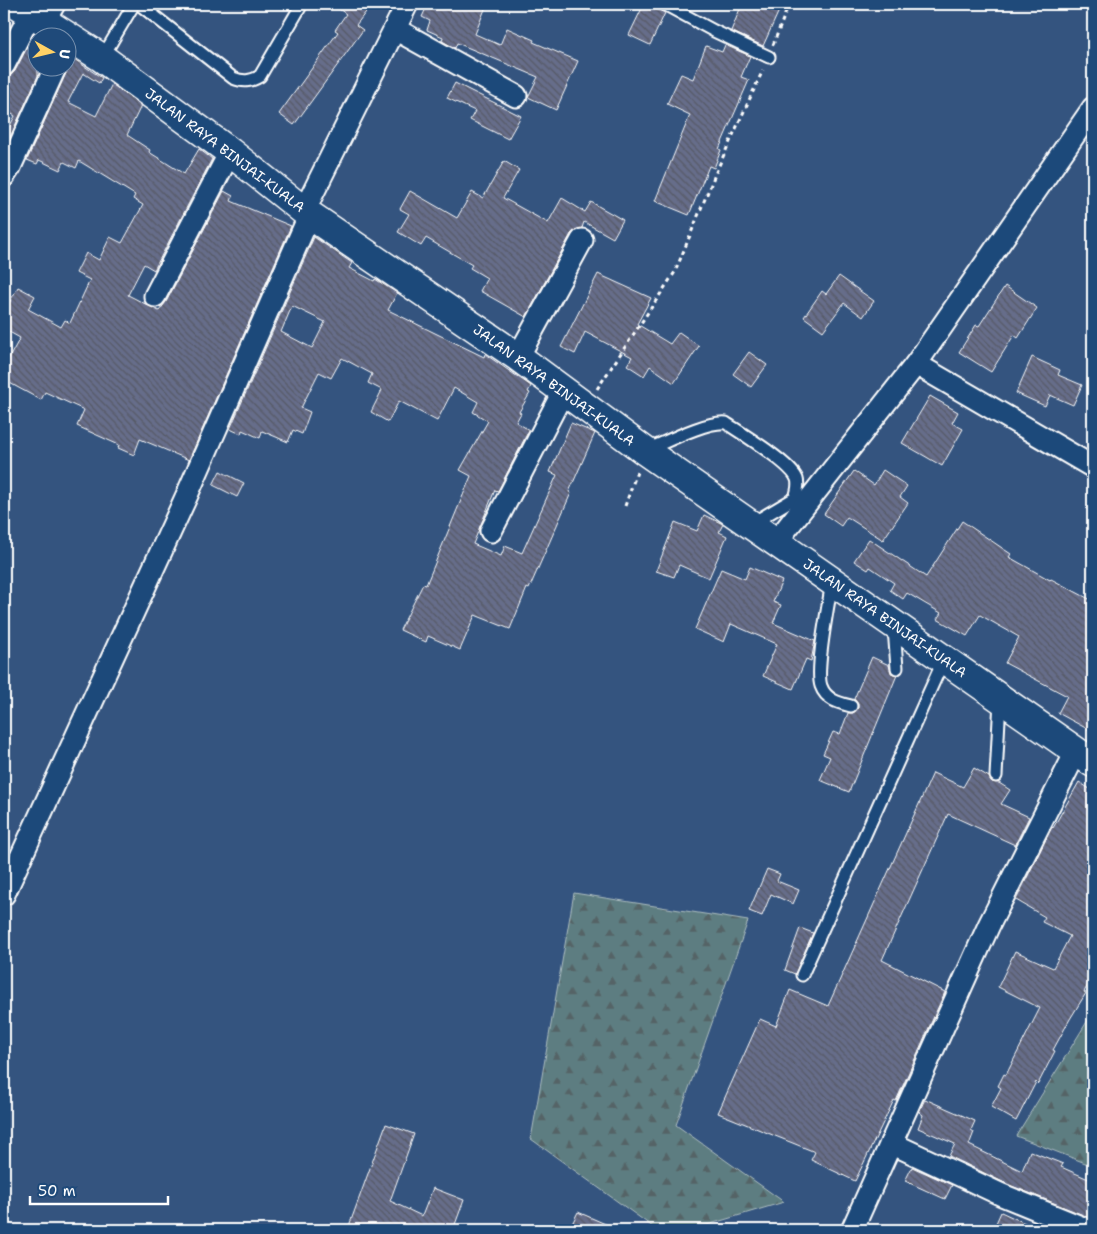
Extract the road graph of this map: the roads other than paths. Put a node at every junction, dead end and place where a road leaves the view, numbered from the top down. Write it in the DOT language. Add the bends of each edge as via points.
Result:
graph roads {
  1 [pos="134,4"];
  2 [pos="140,4"];
  3 [pos="302,4"];
  4 [pos="406,4"];
  5 [pos="664,4"];
  6 [pos="49,20"];
  7 [pos="395,29"];
  8 [pos="769,57"];
  9 [pos="102,58"];
  10 [pos="4,65"];
  11 [pos="50,78"];
  12 [pos="516,96"];
  13 [pos="1093,108"];
  14 [pos="230,152"];
  15 [pos="4,176"];
  16 [pos="307,212"];
  17 [pos="582,240"];
  18 [pos="155,296"];
  19 [pos="518,357"];
  20 [pos="916,364"];
  21 [pos="564,390"];
  22 [pos="645,451"];
  23 [pos="1093,467"];
  24 [pos="751,524"];
  25 [pos="491,531"];
  26 [pos="776,542"];
  27 [pos="832,581"];
  28 [pos="894,624"];
  29 [pos="944,659"];
  30 [pos="898,668"];
  31 [pos="1000,698"];
  32 [pos="852,706"];
  33 [pos="1085,757"];
  34 [pos="996,776"];
  35 [pos="4,894"];
  36 [pos="802,975"];
  37 [pos="891,1143"];
  38 [pos="852,1230"];
  39 [pos="1088,1230"];
  1 -- 9 [label="lane"];
  2 -- 3 [label="lane" via="233,78 243,82 260,76"];
  4 -- 7 [label="street"];
  5 -- 8 [label="lane"];
  6 -- 9 [label="main road, JALAN RAYA BINJAI-KUALA"];
  6 -- 10 [label="street"];
  7 -- 12 [label="street"];
  7 -- 16 [label="street"];
  9 -- 14 [label="main road, JALAN RAYA BINJAI-KUALA"];
  11 -- 15 [label="street"];
  13 -- 20 [label="street"];
  14 -- 16 [label="main road, JALAN RAYA BINJAI-KUALA"];
  14 -- 18 [label="street"];
  16 -- 19 [label="main road, JALAN RAYA BINJAI-KUALA"];
  16 -- 35 [label="street" via="187,495"];
  17 -- 19 [label="street"];
  19 -- 21 [label="main road, JALAN RAYA BINJAI-KUALA"];
  20 -- 23 [label="street"];
  20 -- 26 [label="street"];
  21 -- 22 [label="main road, JALAN RAYA BINJAI-KUALA"];
  21 -- 25 [label="street"];
  22 -- 24 [label="main road, JALAN RAYA BINJAI-KUALA"];
  22 -- 24 [label="lane" via="705,426 726,423 792,471 797,479 795,498"];
  24 -- 26 [label="main road, JALAN RAYA BINJAI-KUALA"];
  26 -- 27 [label="main road, JALAN RAYA BINJAI-KUALA"];
  27 -- 28 [label="main road, JALAN RAYA BINJAI-KUALA"];
  27 -- 32 [label="lane" via="820,666 821,686 833,701"];
  28 -- 29 [label="main road, JALAN RAYA BINJAI-KUALA"];
  28 -- 30 [label="lane"];
  29 -- 31 [label="main road, JALAN RAYA BINJAI-KUALA"];
  29 -- 36 [label="lane"];
  31 -- 33 [label="main road, JALAN RAYA BINJAI-KUALA"];
  31 -- 34 [label="lane"];
  33 -- 37 [label="street" via="989,925"];
  37 -- 38 [label="street"];
  37 -- 39 [label="street" via="1002,1195"];
}
